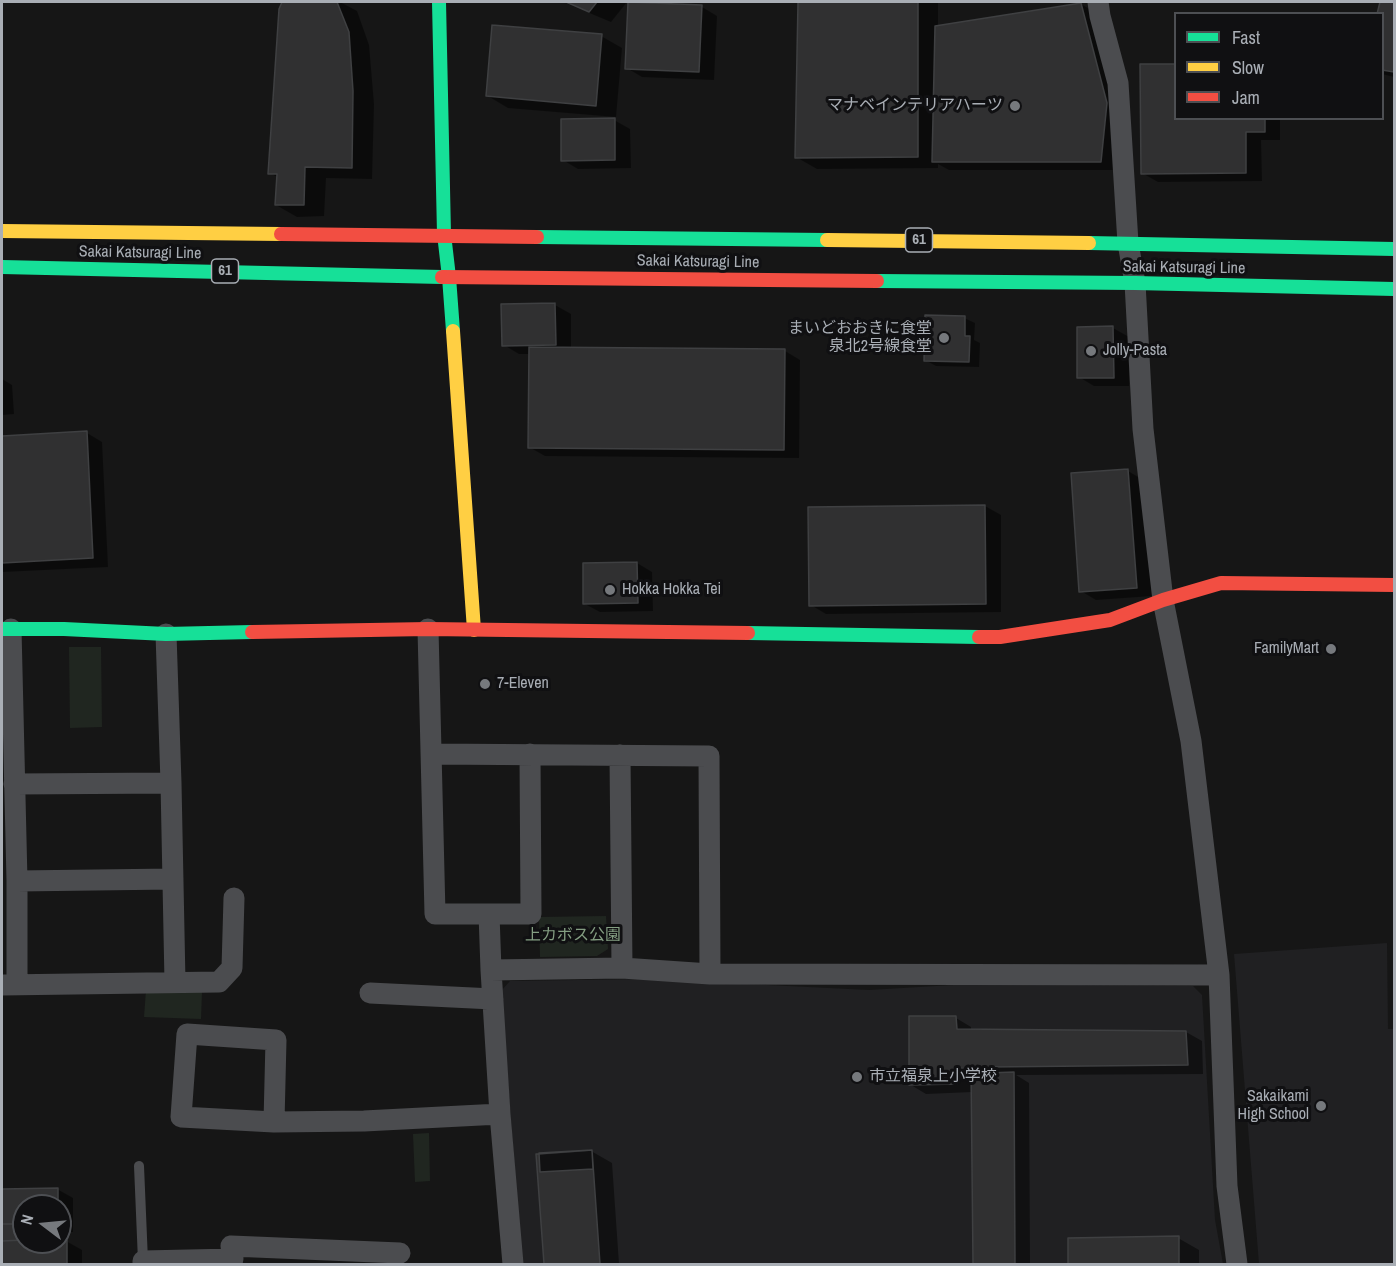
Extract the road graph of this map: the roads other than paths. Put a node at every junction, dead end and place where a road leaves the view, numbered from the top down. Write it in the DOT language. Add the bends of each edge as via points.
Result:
graph roads {
  1 [pos="439,2"];
  2 [pos="1098,2"];
  3 [pos="2,231"];
  4 [pos="444,234"];
  5 [pos="1128,243"];
  6 [pos="1395,249"];
  7 [pos="2,267"];
  8 [pos="449,277"];
  9 [pos="1135,283"];
  10 [pos="1395,289"];
  11 [pos="1395,585"];
  12 [pos="1163,600"];
  13 [pos="6,629"];
  14 [pos="428,629"];
  15 [pos="474,630"];
  16 [pos="166,634"];
  17 [pos="432,754"];
  18 [pos="530,754"];
  19 [pos="620,755"];
  20 [pos="171,783"];
  21 [pos="14,784"];
  22 [pos="173,879"];
  23 [pos="17,881"];
  24 [pos="234,898"];
  25 [pos="489,914"];
  26 [pos="622,968"];
  27 [pos="491,970"];
  28 [pos="710,974"];
  29 [pos="1219,975"];
  30 [pos="174,982"];
  31 [pos="9,985"];
  32 [pos="370,993"];
  33 [pos="493,999"];
  34 [pos="500,1114"];
  35 [pos="274,1122"];
  36 [pos="139,1166"];
  37 [pos="400,1253"];
  38 [pos="233,1262"];
  39 [pos="143,1263"];
  40 [pos="513,1264"];
  41 [pos="1237,1264"];
  1 -- 4 [label="main road"];
  2 -- 5 [label="street" via="1118,83"];
  3 -- 4 [label="main road, Sakai Katsuragi Line / 61"];
  4 -- 5 [label="main road, Sakai Katsuragi Line / 61"];
  4 -- 8 [label="main road"];
  5 -- 6 [label="main road, Sakai Katsuragi Line / 61"];
  5 -- 9 [label="street"];
  7 -- 8 [label="main road, Sakai Katsuragi Line / 61"];
  8 -- 9 [label="main road, Sakai Katsuragi Line / 61"];
  8 -- 15 [label="main road"];
  9 -- 10 [label="main road, Sakai Katsuragi Line / 61"];
  9 -- 12 [label="street" via="1143,429"];
  11 -- 12 [label="main road" via="1221,583"];
  12 -- 15 [label="main road" via="1110,620 1000,637"];
  12 -- 29 [label="street" via="1191,741"];
  13 -- 16 [label="main road"];
  13 -- 21 [label="street"];
  14 -- 15 [label="main road"];
  14 -- 16 [label="main road"];
  14 -- 17 [label="street"];
  16 -- 20 [label="street"];
  17 -- 18 [label="street"];
  17 -- 25 [label="street" via="435,914"];
  18 -- 19 [label="street"];
  18 -- 25 [label="street" via="531,914"];
  19 -- 26 [label="street"];
  19 -- 28 [label="street" via="709,756"];
  20 -- 21 [label="street"];
  20 -- 22 [label="street"];
  21 -- 23 [label="street"];
  22 -- 23 [label="street"];
  22 -- 30 [label="street"];
  23 -- 31 [label="street"];
  24 -- 30 [label="street" via="232,968 219,982"];
  25 -- 27 [label="street"];
  26 -- 27 [label="street"];
  26 -- 28 [label="street"];
  27 -- 33 [label="street"];
  28 -- 29 [label="street"];
  29 -- 41 [label="street" via="1227,1186"];
  30 -- 31 [label="street"];
  32 -- 33 [label="street"];
  33 -- 34 [label="street"];
  34 -- 35 [label="street"];
  34 -- 40 [label="street"];
  35 -- 35 [label="street" via="276,1040 187,1034 181,1118"];
  36 -- 39 [label="lane"];
  37 -- 38 [label="street" via="231,1246"];
  38 -- 39 [label="street"];
}
